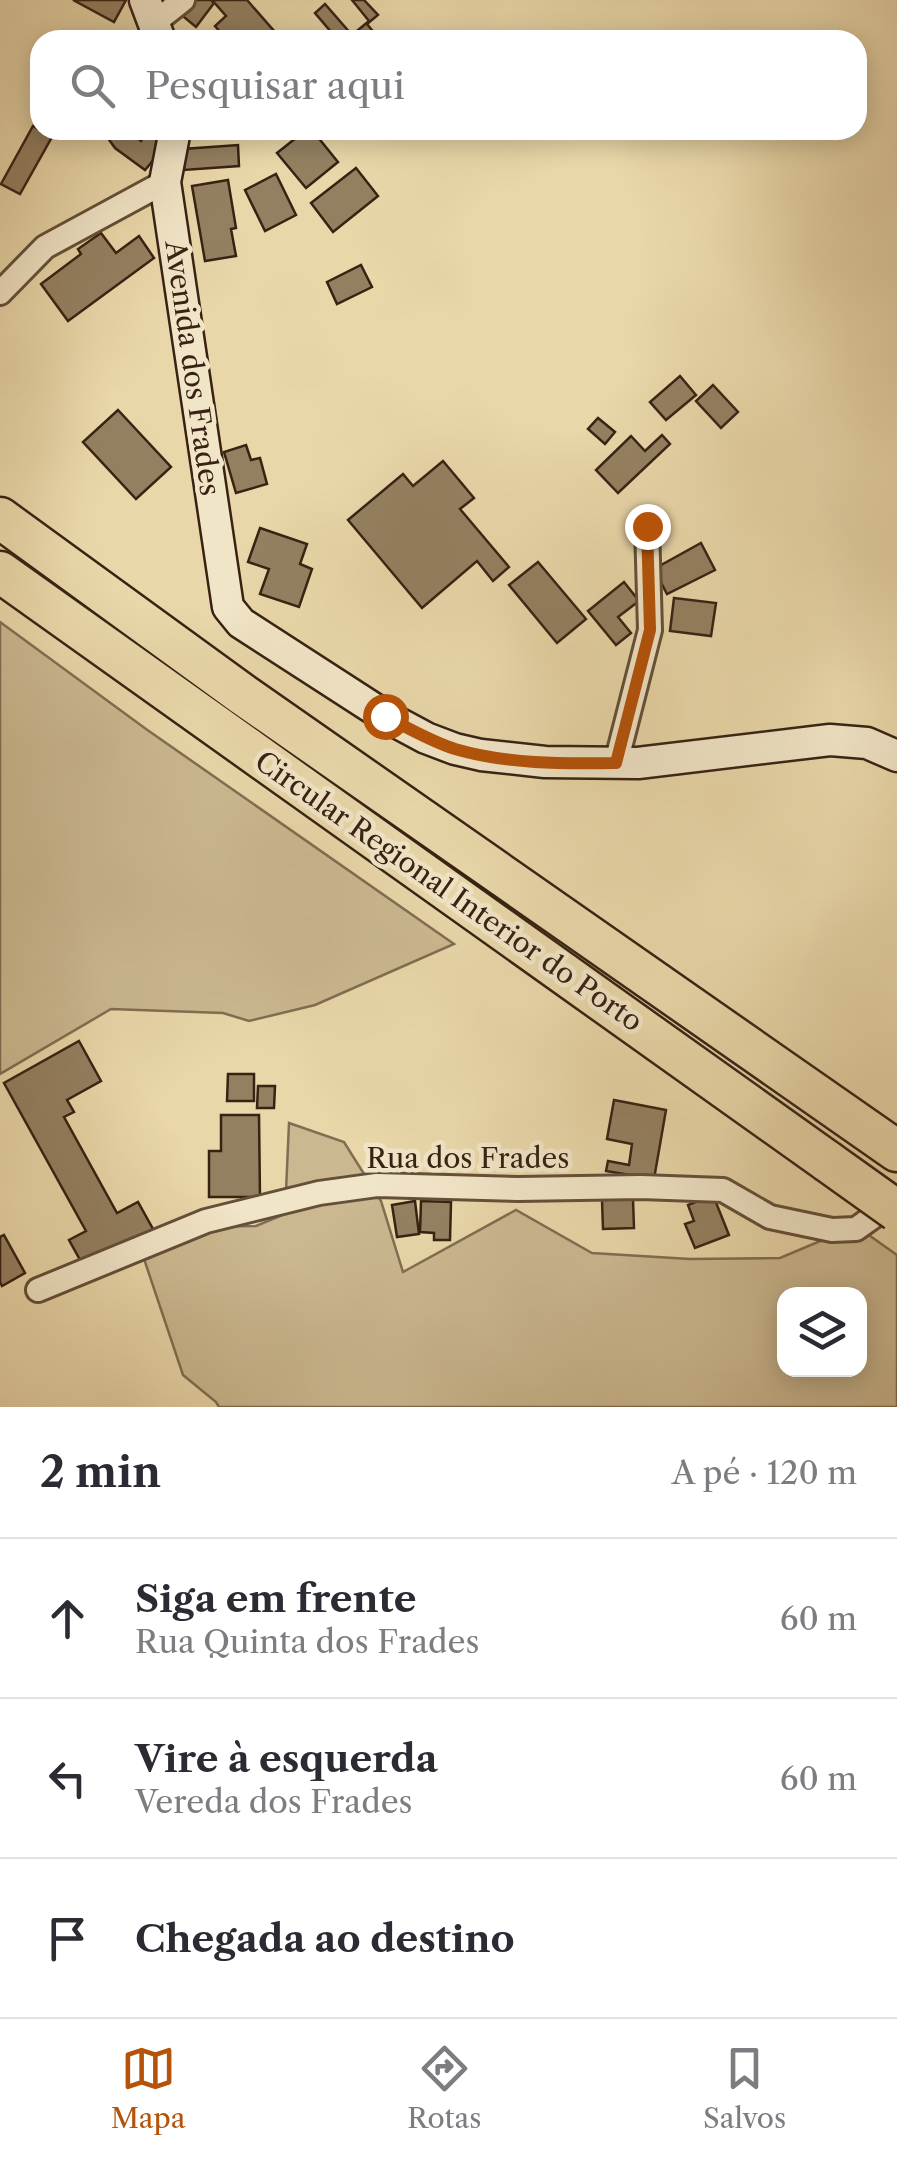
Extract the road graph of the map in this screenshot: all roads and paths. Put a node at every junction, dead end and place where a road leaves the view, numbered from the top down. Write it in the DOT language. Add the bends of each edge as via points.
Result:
graph roads {
  1 [pos="183,0"];
  2 [pos="153,21"];
  3 [pos="173,140"];
  4 [pos="165,182"];
  5 [pos="0,292"];
  6 [pos="0,518"];
  7 [pos="647,526"];
  8 [pos="0,572"];
  9 [pos="897,756"];
  10 [pos="616,763"];
  11 [pos="897,1151"];
  12 [pos="897,1200"];
  13 [pos="897,1211"];
  14 [pos="38,1290"];
  1 -- 2 [label="street"];
  3 -- 4 [label="street, Avenida dos Frades"];
  4 -- 5 [label="street" via="44,247"];
  4 -- 10 [label="street, Avenida dos Frades" via="228,607 256,633 426,738 510,759"];
  6 -- 11 [label="highway, Circular Regional Interior do Porto"];
  7 -- 10 [label="street" via="650,630"];
  8 -- 13 [label="highway, Circular Regional Interior do Porto, bridge"];
  9 -- 10 [label="street" via="867,743 830,740"];
  12 -- 14 [label="street, Rua dos Frades" via="856,1229 832,1230 770,1217 723,1190 377,1184 206,1221"];
}
